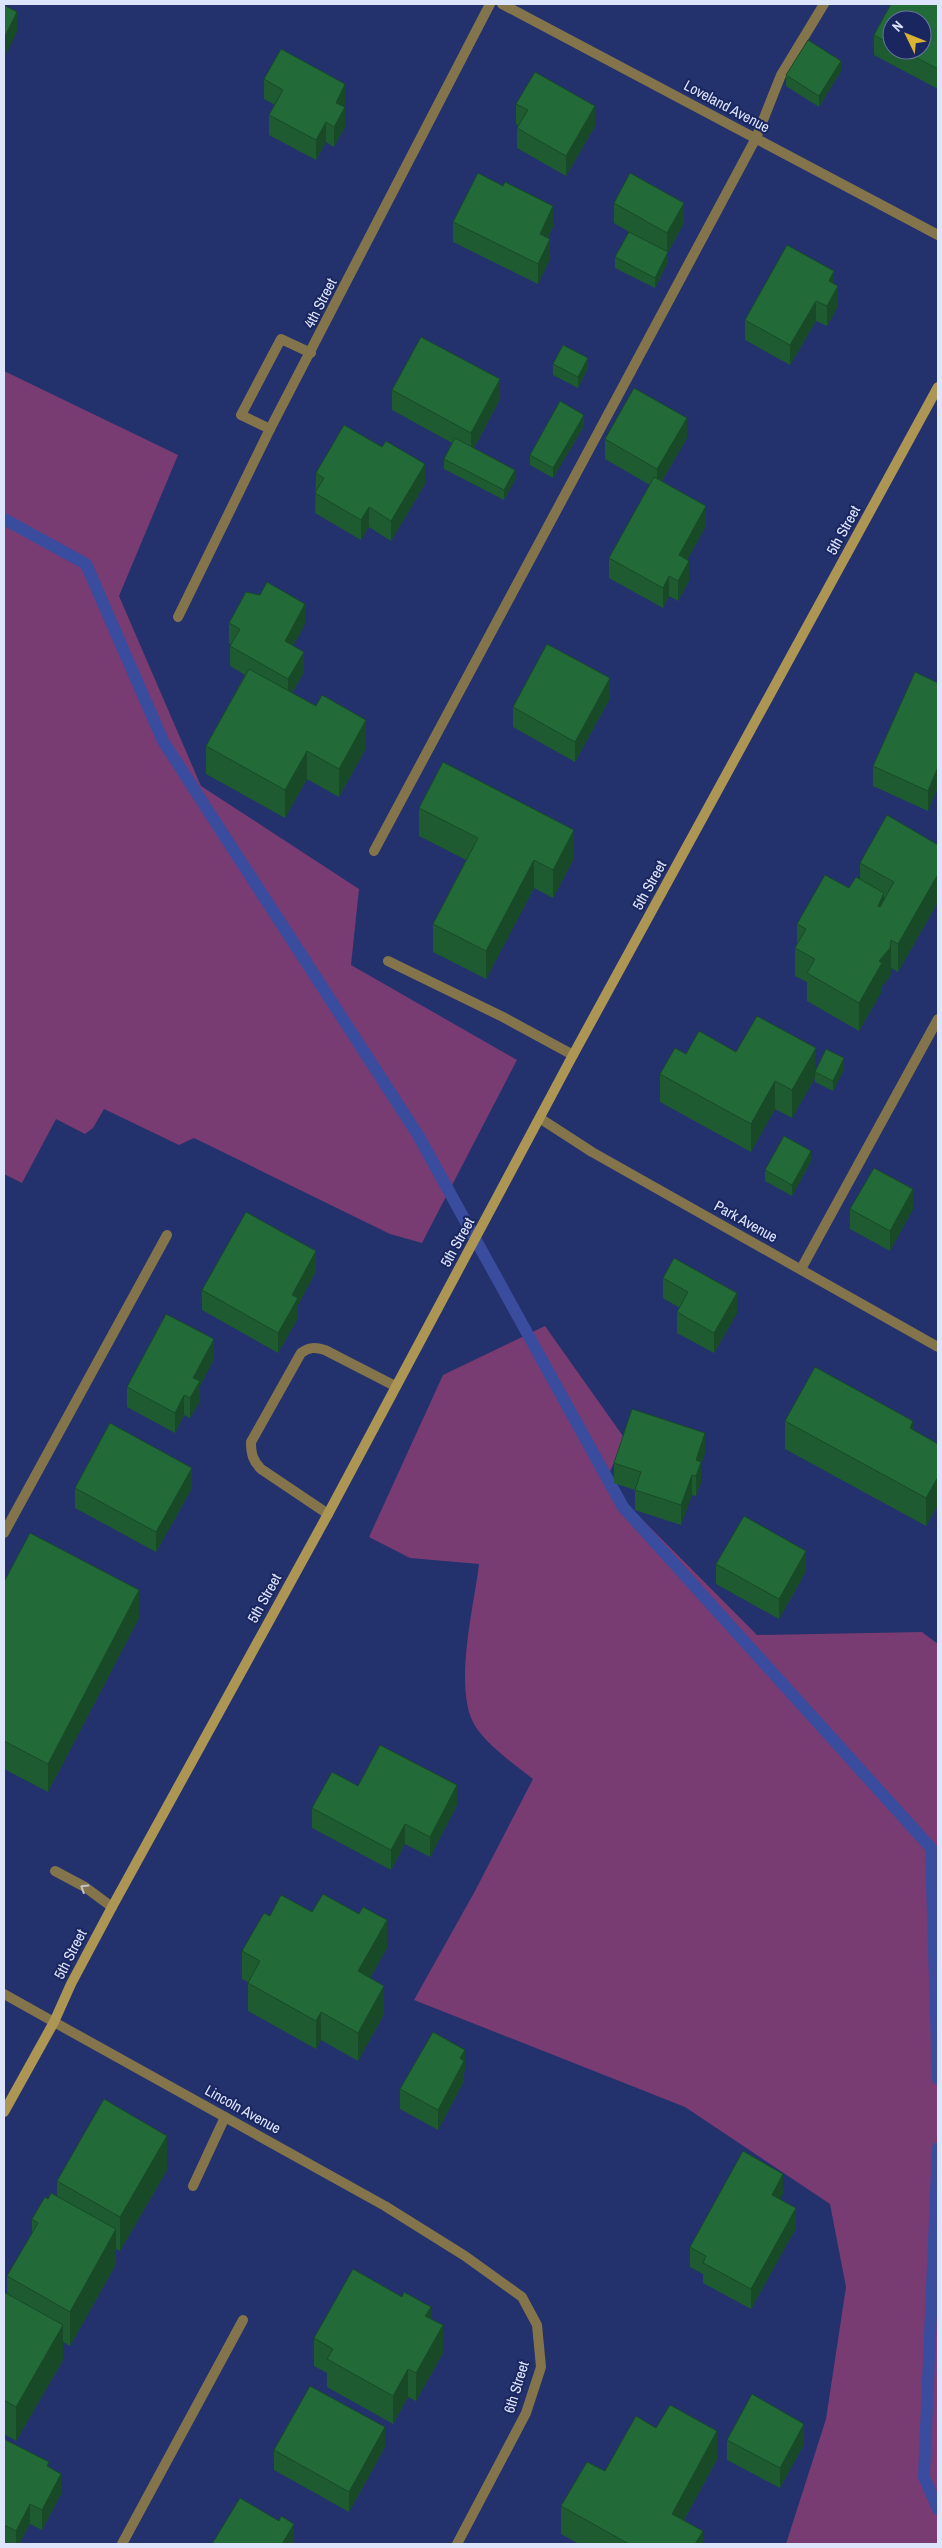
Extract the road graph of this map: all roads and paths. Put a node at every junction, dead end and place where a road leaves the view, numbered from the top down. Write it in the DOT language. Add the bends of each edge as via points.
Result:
graph roads {
  1 [pos="490,4"];
  2 [pos="502,4"];
  3 [pos="824,4"];
  4 [pos="756,138"];
  5 [pos="938,235"];
  6 [pos="311,353"];
  7 [pos="938,387"];
  8 [pos="270,429"];
  9 [pos="178,618"];
  10 [pos="374,851"];
  11 [pos="388,961"];
  12 [pos="938,1019"];
  13 [pos="573,1055"];
  14 [pos="541,1119"];
  15 [pos="167,1235"];
  16 [pos="801,1269"];
  17 [pos="938,1347"];
  18 [pos="395,1386"];
  19 [pos="328,1514"];
  20 [pos="4,1532"];
  21 [pos="55,1871"];
  22 [pos="112,1907"];
  23 [pos="4,1994"];
  24 [pos="54,2022"];
  25 [pos="4,2112"];
  26 [pos="225,2117"];
  27 [pos="193,2186"];
  28 [pos="465,2256"];
  29 [pos="243,2320"];
  30 [pos="122,2544"];
  31 [pos="457,2544"];
  1 -- 6 [label="street, 4th Street"];
  2 -- 4 [label="street, Loveland Avenue"];
  3 -- 4 [label="street" via="781,75"];
  4 -- 5 [label="street, Loveland Avenue"];
  4 -- 10 [label="street"];
  6 -- 8 [label="street, 4th Street"];
  6 -- 8 [label="street" via="281,339 241,415"];
  7 -- 13 [label="main road, 5th Street"];
  8 -- 9 [label="street, 4th Street"];
  11 -- 13 [label="street"];
  12 -- 16 [label="street"];
  13 -- 14 [label="main road, 5th Street"];
  14 -- 16 [label="street, Park Avenue" via="592,1152"];
  14 -- 18 [label="main road, 5th Street"];
  15 -- 20 [label="street"];
  16 -- 17 [label="street, Park Avenue"];
  18 -- 19 [label="main road, 5th Street"];
  18 -- 19 [label="street" via="325,1350 307,1348 301,1353 251,1442 254,1462 261,1469"];
  19 -- 22 [label="main road, 5th Street"];
  22 -- 21 [label="street, one-way"];
  22 -- 24 [label="main road, 5th Street"];
  23 -- 24 [label="street, Lincoln Avenue"];
  24 -- 25 [label="main road, 5th Street"];
  24 -- 26 [label="street, Lincoln Avenue"];
  26 -- 27 [label="street"];
  26 -- 28 [label="street, Lincoln Avenue" via="385,2206"];
  28 -- 31 [label="street, 6th Street" via="522,2297 537,2324 541,2367 526,2413"];
  29 -- 30 [label="street"];
}
